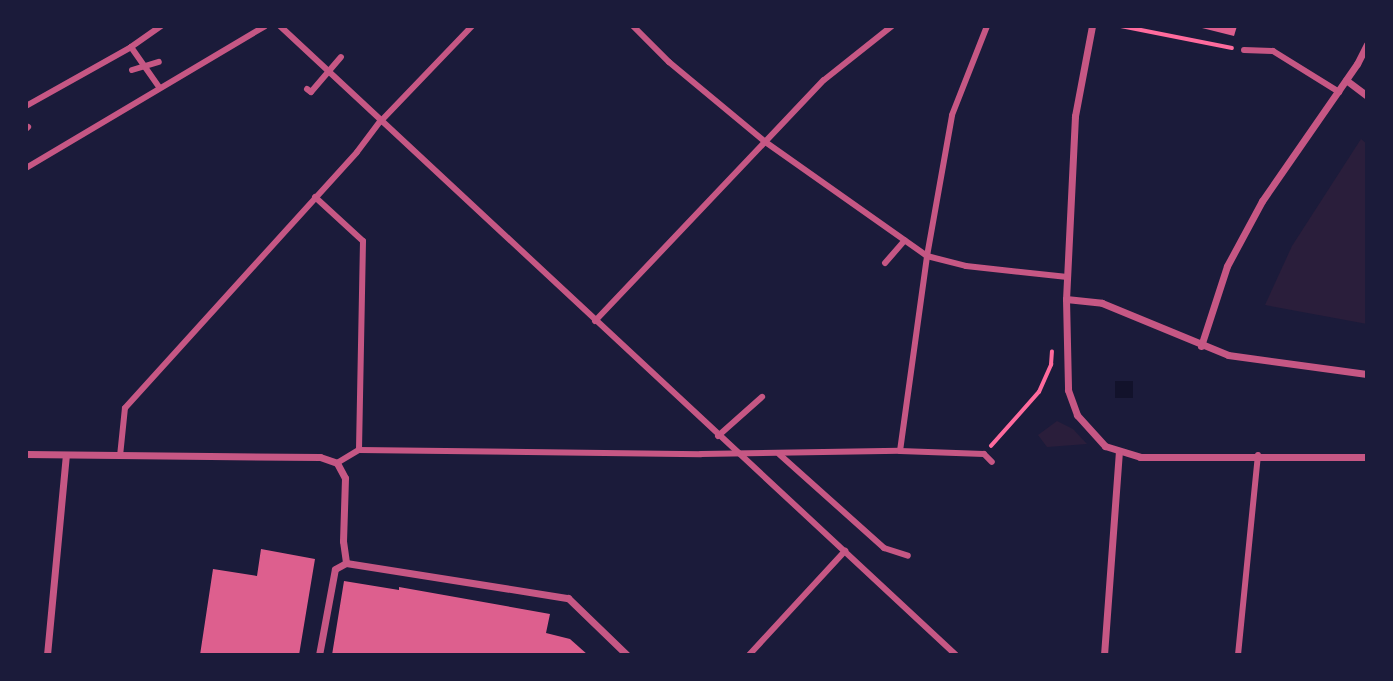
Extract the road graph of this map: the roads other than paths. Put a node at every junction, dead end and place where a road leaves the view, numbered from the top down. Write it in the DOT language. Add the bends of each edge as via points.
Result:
graph roads {
  1 [pos="161,26"];
  2 [pos="265,26"];
  3 [pos="280,26"];
  4 [pos="472,26"];
  5 [pos="633,26"];
  6 [pos="892,26"];
  7 [pos="987,26"];
  8 [pos="1092,26"];
  9 [pos="1367,44"];
  10 [pos="131,47"];
  11 [pos="1244,50"];
  12 [pos="339,54"];
  13 [pos="159,62"];
  14 [pos="145,67"];
  15 [pos="132,70"];
  16 [pos="327,73"];
  17 [pos="1346,80"];
  18 [pos="159,87"];
  19 [pos="308,90"];
  20 [pos="1339,92"];
  21 [pos="1367,96"];
  22 [pos="26,106"];
  23 [pos="380,122"];
  24 [pos="764,141"];
  25 [pos="26,167"];
  26 [pos="315,197"];
  27 [pos="905,240"];
  28 [pos="927,256"];
  29 [pos="885,263"];
  30 [pos="1067,276"];
  31 [pos="1066,299"];
  32 [pos="595,321"];
  33 [pos="1201,346"];
  34 [pos="1367,374"];
  35 [pos="762,397"];
  36 [pos="718,436"];
  37 [pos="359,450"];
  38 [pos="900,451"];
  39 [pos="1119,453"];
  40 [pos="26,454"];
  41 [pos="66,454"];
  42 [pos="738,454"];
  43 [pos="779,454"];
  44 [pos="1258,455"];
  45 [pos="120,456"];
  46 [pos="1367,457"];
  47 [pos="992,462"];
  48 [pos="337,463"];
  49 [pos="845,551"];
  50 [pos="908,556"];
  51 [pos="346,563"];
  52 [pos="47,655"];
  53 [pos="319,655"];
  54 [pos="627,655"];
  55 [pos="749,655"];
  56 [pos="956,655"];
  57 [pos="1104,655"];
  58 [pos="1238,655"];
  1 -- 10 [label="street"];
  2 -- 18 [label="street"];
  3 -- 16 [label="street"];
  4 -- 23 [label="street"];
  5 -- 24 [label="street"];
  6 -- 24 [label="street" via="824,80"];
  7 -- 28 [label="street" via="952,115"];
  8 -- 30 [label="street" via="1075,116"];
  9 -- 17 [label="street"];
  10 -- 14 [label="street"];
  10 -- 22 [label="street"];
  11 -- 20 [label="street" via="1273,51"];
  12 -- 16 [label="street"];
  13 -- 14 [label="street"];
  14 -- 15 [label="street"];
  14 -- 18 [label="street"];
  16 -- 19 [label="street"];
  16 -- 23 [label="street"];
  17 -- 20 [label="street"];
  17 -- 21 [label="street"];
  18 -- 25 [label="street"];
  20 -- 33 [label="street" via="1262,201 1227,266"];
  23 -- 26 [label="street"];
  23 -- 32 [label="street"];
  24 -- 27 [label="street"];
  24 -- 32 [label="street"];
  26 -- 37 [label="street" via="363,241"];
  26 -- 45 [label="street" via="125,408"];
  27 -- 28 [label="street"];
  27 -- 29 [label="street"];
  28 -- 30 [label="street" via="966,266"];
  28 -- 38 [label="street"];
  30 -- 31 [label="street"];
  31 -- 33 [label="street" via="1102,303"];
  31 -- 39 [label="street" via="1068,390 1077,415 1092,435"];
  32 -- 36 [label="street"];
  33 -- 34 [label="street" via="1228,355"];
  35 -- 36 [label="street"];
  36 -- 42 [label="street"];
  37 -- 42 [label="street"];
  37 -- 48 [label="street"];
  38 -- 43 [label="street"];
  38 -- 47 [label="street" via="984,454"];
  39 -- 44 [label="street" via="1140,457"];
  39 -- 57 [label="street"];
  40 -- 41 [label="street"];
  41 -- 45 [label="street"];
  41 -- 52 [label="street"];
  42 -- 43 [label="street"];
  42 -- 49 [label="street"];
  43 -- 50 [label="street" via="884,548"];
  44 -- 46 [label="street"];
  44 -- 58 [label="street"];
  45 -- 48 [label="street" via="320,457"];
  48 -- 51 [label="street" via="345,478"];
  49 -- 55 [label="street"];
  49 -- 56 [label="street"];
  51 -- 53 [label="street" via="335,569"];
  51 -- 54 [label="street" via="568,598"];
}
